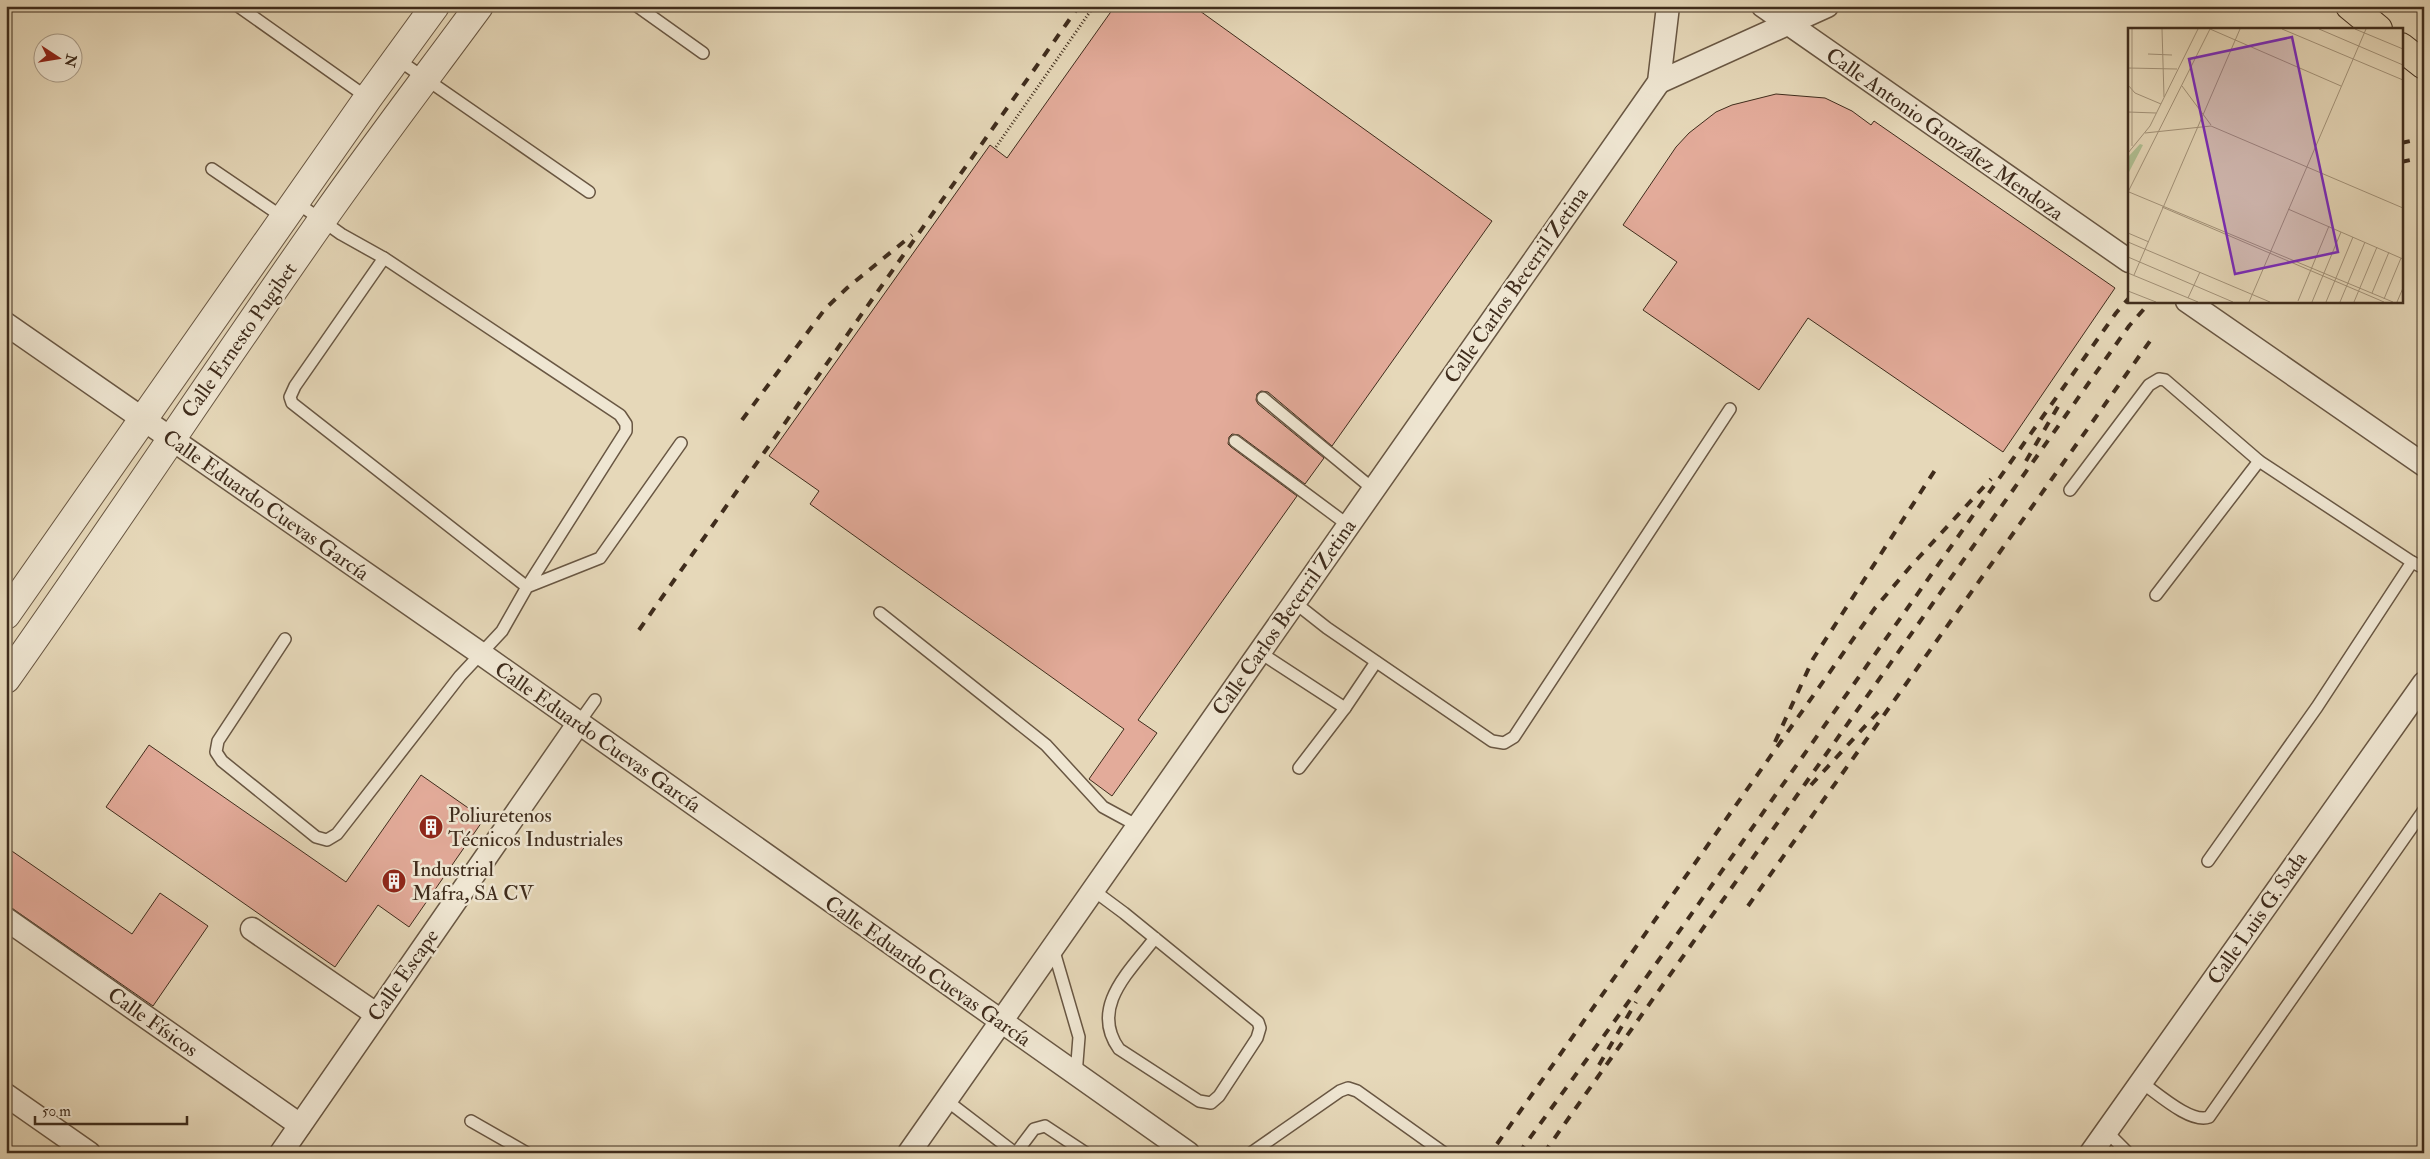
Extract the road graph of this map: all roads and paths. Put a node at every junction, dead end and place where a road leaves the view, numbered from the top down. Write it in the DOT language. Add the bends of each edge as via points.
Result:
graph roads {
  1 [pos="238,6"];
  2 [pos="435,6"];
  3 [pos="479,6"];
  4 [pos="637,6"];
  5 [pos="1094,6"];
  6 [pos="1668,6"];
  7 [pos="1763,6"];
  8 [pos="1827,6"];
  9 [pos="2350,6"];
  10 [pos="1788,25"];
  11 [pos="2377,28"];
  12 [pos="2402,48"];
  13 [pos="703,53"];
  14 [pos="397,60"];
  15 [pos="2424,65"];
  16 [pos="426,79"];
  17 [pos="1659,82"];
  18 [pos="368,98"];
  19 [pos="996,147"];
  20 [pos="212,168"];
  21 [pos="589,192"];
  22 [pos="290,210"];
  23 [pos="321,222"];
  24 [pos="384,258"];
  25 [pos="2128,260"];
  26 [pos="2188,302"];
  27 [pos="6,324"];
  28 [pos="1263,398"];
  29 [pos="1730,409"];
  30 [pos="142,419"];
  31 [pos="171,439"];
  32 [pos="1235,441"];
  33 [pos="681,443"];
  34 [pos="2259,461"];
  35 [pos="2424,465"];
  36 [pos="1373,489"];
  37 [pos="2070,490"];
  38 [pos="88,498"];
  39 [pos="118,521"];
  40 [pos="1348,525"];
  41 [pos="2412,562"];
  42 [pos="2424,568"];
  43 [pos="28,584"];
  44 [pos="527,587"];
  45 [pos="2156,595"];
  46 [pos="1294,602"];
  47 [pos="58,605"];
  48 [pos="880,614"];
  49 [pos="6,615"];
  50 [pos="286,639"];
  51 [pos="1259,652"];
  52 [pos="480,654"];
  53 [pos="1376,662"];
  54 [pos="6,679"];
  55 [pos="2424,683"];
  56 [pos="595,700"];
  57 [pos="1345,708"];
  58 [pos="578,724"];
  59 [pos="1299,768"];
  60 [pos="2424,810"];
  61 [pos="1138,826"];
  62 [pos="2208,861"];
  63 [pos="1093,890"];
  64 [pos="6,919"];
  65 [pos="252,929"];
  66 [pos="1155,938"];
  67 [pos="1053,948"];
  68 [pos="376,1014"];
  69 [pos="1001,1022"];
  70 [pos="1076,1076"];
  71 [pos="2141,1082"];
  72 [pos="6,1095"];
  73 [pos="946,1100"];
  74 [pos="472,1121"];
  75 [pos="300,1124"];
  76 [pos="2106,1131"];
  77 [pos="1260,1151"];
  78 [pos="89,1153"];
  79 [pos="280,1153"];
  80 [pos="527,1153"];
  81 [pos="909,1153"];
  82 [pos="1016,1153"];
  83 [pos="1086,1153"];
  84 [pos="1188,1153"];
  85 [pos="1444,1153"];
  86 [pos="2091,1153"];
  87 [pos="2128,1153"];
  1 -- 18 [label="lane"];
  2 -- 14 [label="street, Calle Ernesto Pugibet"];
  3 -- 16 [label="street, Calle Ernesto Pugibet"];
  4 -- 13 [label="lane"];
  5 -- 19 [label="path"];
  6 -- 17 [label="street, Calle Carlos Becerril Zetina"];
  7 -- 10 [label="street, Calle Antonio González Mendoza"];
  8 -- 10 [label="street"];
  9 -- 11 [label="main road"];
  10 -- 17 [label="street"];
  10 -- 25 [label="street, Calle Antonio González Mendoza"];
  12 -- 15 [label="main road"];
  14 -- 16 [label="lane"];
  14 -- 18 [label="street, Calle Ernesto Pugibet"];
  16 -- 21 [label="lane"];
  16 -- 23 [label="street, Calle Ernesto Pugibet"];
  17 -- 36 [label="street, Calle Carlos Becerril Zetina"];
  18 -- 22 [label="street, Calle Ernesto Pugibet"];
  20 -- 22 [label="lane"];
  22 -- 23 [label="lane"];
  22 -- 30 [label="street, Calle Ernesto Pugibet"];
  23 -- 24 [label="lane"];
  23 -- 31 [label="street, Calle Ernesto Pugibet"];
  24 -- 44 [label="lane" via="294,386 290,397 292,403"];
  24 -- 44 [label="lane" via="624,419 624,436"];
  26 -- 35 [label="street"];
  27 -- 30 [label="street, Calle Eduardo Cuevas García"];
  28 -- 36 [label="lane"];
  29 -- 53 [label="lane" via="1509,741 1492,741"];
  30 -- 31 [label="street, Calle Eduardo Cuevas García"];
  30 -- 38 [label="street, Calle Ernesto Pugibet"];
  31 -- 39 [label="street, Calle Ernesto Pugibet"];
  31 -- 52 [label="street, Calle Eduardo Cuevas García"];
  32 -- 40 [label="lane"];
  33 -- 44 [label="lane" via="600,558"];
  34 -- 37 [label="lane" via="2170,382 2159,379 2149,385"];
  34 -- 41 [label="lane"];
  34 -- 45 [label="lane"];
  36 -- 40 [label="street, Calle Carlos Becerril Zetina"];
  38 -- 39 [label="street"];
  38 -- 43 [label="street, Calle Ernesto Pugibet"];
  39 -- 47 [label="street, Calle Ernesto Pugibet"];
  40 -- 46 [label="street, Calle Carlos Becerril Zetina"];
  41 -- 42 [label="lane"];
  41 -- 62 [label="lane" via="2317,707"];
  43 -- 47 [label="street"];
  43 -- 49 [label="street, Calle Ernesto Pugibet"];
  44 -- 52 [label="lane" via="502,631"];
  46 -- 51 [label="street, Calle Carlos Becerril Zetina"];
  46 -- 53 [label="lane"];
  47 -- 54 [label="street, Calle Ernesto Pugibet"];
  48 -- 61 [label="lane" via="1046,744 1103,807"];
  50 -- 52 [label="lane" via="218,741 216,752 222,761 316,837 327,840 337,834"];
  51 -- 57 [label="lane"];
  51 -- 61 [label="street, Calle Carlos Becerril Zetina"];
  52 -- 58 [label="street, Calle Eduardo Cuevas García"];
  53 -- 57 [label="lane"];
  55 -- 71 [label="street, Calle Luis G. Sada"];
  56 -- 58 [label="lane"];
  57 -- 59 [label="lane"];
  58 -- 68 [label="street, Calle Escape"];
  58 -- 69 [label="street, Calle Eduardo Cuevas García"];
  60 -- 71 [label="lane" via="2209,1116 2204,1119 2193,1117"];
  61 -- 63 [label="street, Calle Carlos Becerril Zetina"];
  63 -- 66 [label="lane"];
  63 -- 67 [label="street, Calle Carlos Becerril Zetina"];
  64 -- 75 [label="street, Calle Físicos"];
  65 -- 68 [label="street"];
  66 -- 66 [label="lane" via="1254,1018 1260,1028 1257,1038 1211,1103 1199,1101 1119,1049 1112,1039 1108,1009 1113,994"];
  67 -- 69 [label="street, Calle Carlos Becerril Zetina"];
  67 -- 70 [label="lane" via="1079,1037"];
  68 -- 75 [label="street, Calle Escape"];
  69 -- 70 [label="street, Calle Eduardo Cuevas García"];
  69 -- 73 [label="street, Calle Carlos Becerril Zetina"];
  70 -- 84 [label="street, Calle Eduardo Cuevas García"];
  71 -- 76 [label="street, Calle Luis G. Sada"];
  72 -- 78 [label="street"];
  73 -- 81 [label="street, Calle Carlos Becerril Zetina"];
  73 -- 82 [label="lane"];
  74 -- 80 [label="lane"];
  75 -- 79 [label="street, Calle Escape"];
  76 -- 86 [label="street, Calle Luis G. Sada"];
  76 -- 87 [label="lane"];
  77 -- 85 [label="lane" via="1348,1088 1357,1091"];
  82 -- 83 [label="lane" via="1034,1129 1045,1126"];
}
